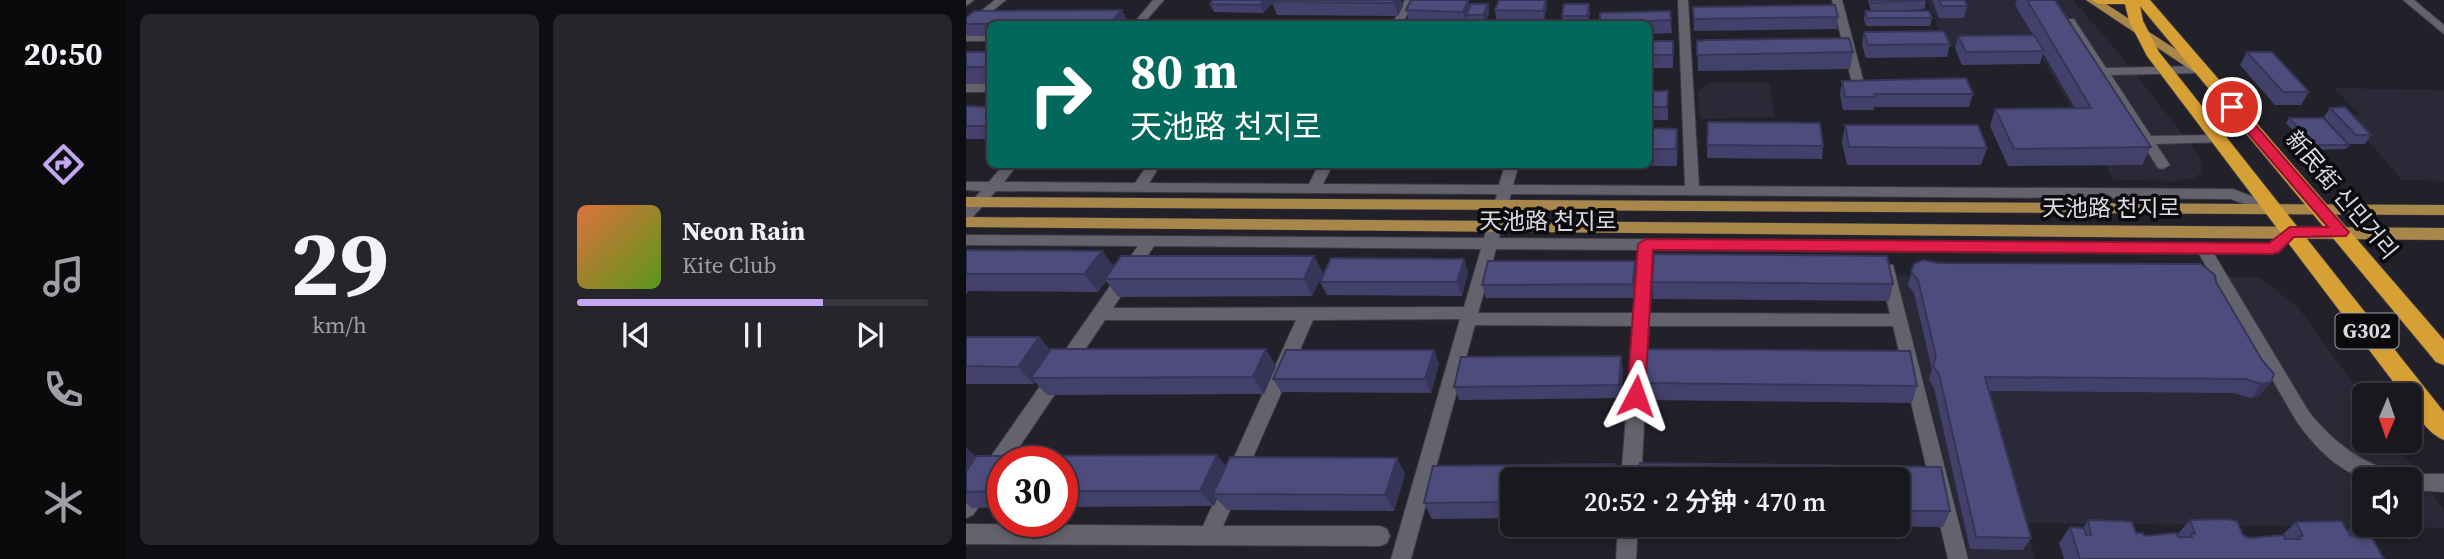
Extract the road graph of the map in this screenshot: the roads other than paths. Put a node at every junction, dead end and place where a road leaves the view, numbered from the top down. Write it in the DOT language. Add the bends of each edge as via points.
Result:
graph roads {
  1 [pos="1001,0"];
  2 [pos="1159,0"];
  3 [pos="1410,0"];
  4 [pos="1683,0"];
  5 [pos="1838,0"];
  6 [pos="2092,0"];
  7 [pos="2099,0"];
  8 [pos="2125,0"];
  9 [pos="2131,0"];
  10 [pos="2142,0"];
  11 [pos="2409,0"];
  12 [pos="2109,12"];
  13 [pos="1141,21"];
  14 [pos="1399,21"];
  15 [pos="2070,21"];
  16 [pos="966,29"];
  17 [pos="2444,31"];
  18 [pos="2143,34"];
  19 [pos="966,38"];
  20 [pos="987,38"];
  21 [pos="2152,53"];
  22 [pos="2199,69"];
  23 [pos="2165,70"];
  24 [pos="2103,72"];
  25 [pos="1859,87"];
  26 [pos="966,88"];
  27 [pos="987,88"];
  28 [pos="2218,139"];
  29 [pos="2147,140"];
  30 [pos="2163,165"];
  31 [pos="1008,168"];
  32 [pos="1153,168"];
  33 [pos="1324,168"];
  34 [pos="1511,168"];
  35 [pos="966,186"];
  36 [pos="992,186"];
  37 [pos="1139,187"];
  38 [pos="1314,188"];
  39 [pos="1692,190"];
  40 [pos="1502,197"];
  41 [pos="972,202"];
  42 [pos="2322,210"];
  43 [pos="2444,210"];
  44 [pos="2274,211"];
  45 [pos="966,216"];
  46 [pos="966,222"];
  47 [pos="2290,232"];
  48 [pos="2341,232"];
  49 [pos="2444,234"];
  50 [pos="1492,235"];
  51 [pos="966,240"];
  52 [pos="1150,241"];
  53 [pos="1646,244"];
  54 [pos="1881,246"];
  55 [pos="2203,248"];
  56 [pos="1099,314"];
  57 [pos="1307,314"];
  58 [pos="1470,316"];
  59 [pos="1641,319"];
  60 [pos="1899,320"];
  61 [pos="2444,356"];
  62 [pos="2444,430"];
  63 [pos="1632,467"];
  64 [pos="2361,467"];
  65 [pos="2422,482"];
  66 [pos="2444,483"];
  67 [pos="966,509"];
  68 [pos="966,534"];
  69 [pos="1209,535"];
  70 [pos="1380,536"];
  71 [pos="1627,537"];
  72 [pos="1401,559"];
  73 [pos="1626,559"];
  74 [pos="1958,559"];
  1 -- 16 [label="street"];
  2 -- 13 [label="street"];
  3 -- 14 [label="street"];
  4 -- 39 [label="street" via="1686,138"];
  5 -- 25 [label="street"];
  6 -- 12 [label="main road, 新民街 신민거리"];
  7 -- 8 [label="highway"];
  9 -- 18 [label="highway, 新民街 신민거리 / G302"];
  10 -- 22 [label="highway, 新民街 신민거리 / G302"];
  11 -- 17 [label="street"];
  12 -- 18 [label="main road, 新民街 신민거리"];
  12 -- 21 [label="main road, 新民街 신민거리"];
  15 -- 24 [label="street"];
  18 -- 21 [label="highway, 新民街 신민거리 / G302"];
  18 -- 22 [label="main road, 新民街 신민거리"];
  19 -- 20 [label="street"];
  21 -- 23 [label="highway, 新民街 신민거리 / G302"];
  22 -- 23 [label="street"];
  22 -- 42 [label="highway, 新民街 신민거리 / G302"];
  23 -- 24 [label="street"];
  23 -- 28 [label="highway, 新民街 신민거리 / G302"];
  24 -- 29 [label="street"];
  26 -- 27 [label="street"];
  28 -- 29 [label="street"];
  28 -- 44 [label="highway, 新民街 신민거리 / G302"];
  29 -- 30 [label="street"];
  31 -- 36 [label="street"];
  32 -- 37 [label="street"];
  33 -- 38 [label="street"];
  34 -- 40 [label="street"];
  35 -- 36 [label="street, 天池路 천지로"];
  36 -- 37 [label="street, 天池路 천지로"];
  36 -- 41 [label="street"];
  37 -- 38 [label="street, 天池路 천지로"];
  38 -- 40 [label="street, 天池路 천지로"];
  39 -- 40 [label="street, 天池路 천지로"];
  39 -- 44 [label="street, 天池路 천지로" via="2233,194"];
  40 -- 41 [label="main road, 天池路 천지로"];
  40 -- 44 [label="main road, 天池路 천지로"];
  40 -- 50 [label="street"];
  41 -- 45 [label="street"];
  42 -- 43 [label="main road, 天池路 천지로"];
  42 -- 44 [label="main road, 天池路 천지로"];
  42 -- 48 [label="highway, 新民街 신민거리 / G302"];
  44 -- 47 [label="highway, 新民街 신민거리 / G302"];
  46 -- 50 [label="main road, 天池路 천지로"];
  47 -- 48 [label="main road, 天池路 천지로"];
  47 -- 50 [label="main road, 天池路 천지로"];
  47 -- 55 [label="street, 天池路 천지로" via="2273,249"];
  47 -- 62 [label="highway, 新民街 신민거리 / G302"];
  48 -- 49 [label="main road, 天池路 천지로"];
  48 -- 61 [label="highway, 新民街 신민거리 / G302"];
  50 -- 52 [label="street, 天池路 천지로"];
  50 -- 53 [label="street, 天池路 천지로"];
  50 -- 58 [label="street"];
  51 -- 52 [label="street, 天池路 천지로"];
  52 -- 56 [label="street"];
  53 -- 54 [label="street, 天池路 천지로"];
  53 -- 59 [label="street"];
  54 -- 55 [label="street, 天池路 천지로"];
  54 -- 60 [label="street"];
  55 -- 64 [label="street" via="2318,439"];
  56 -- 57 [label="street"];
  56 -- 67 [label="street"];
  57 -- 58 [label="street"];
  57 -- 69 [label="street"];
  58 -- 59 [label="street"];
  58 -- 72 [label="street"];
  59 -- 60 [label="street"];
  59 -- 63 [label="street"];
  60 -- 74 [label="street" via="1931,475"];
  65 -- 66 [label="street"];
  68 -- 69 [label="street"];
  69 -- 70 [label="street"];
  71 -- 73 [label="street"];
}
